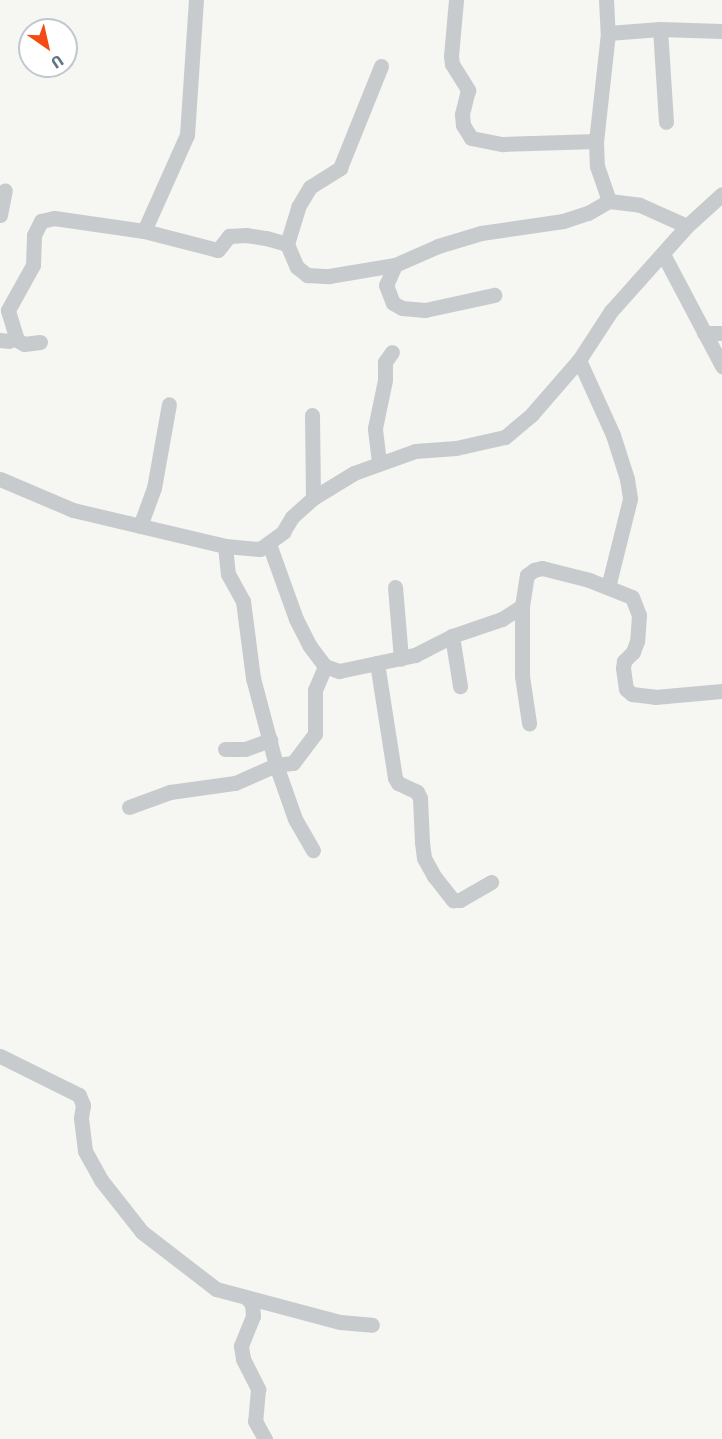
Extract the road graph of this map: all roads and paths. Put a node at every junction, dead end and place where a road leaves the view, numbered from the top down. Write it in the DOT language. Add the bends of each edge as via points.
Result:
graph roads {
  1 [pos="196,0"];
  2 [pos="456,0"];
  3 [pos="606,0"];
  4 [pos="660,29"];
  5 [pos="722,32"];
  6 [pos="608,33"];
  7 [pos="381,66"];
  8 [pos="666,123"];
  9 [pos="596,141"];
  10 [pos="4,190"];
  11 [pos="722,194"];
  12 [pos="609,201"];
  13 [pos="0,215"];
  14 [pos="687,226"];
  15 [pos="144,231"];
  16 [pos="287,244"];
  17 [pos="663,254"];
  18 [pos="395,265"];
  19 [pos="494,295"];
  20 [pos="4,309"];
  21 [pos="705,333"];
  22 [pos="722,333"];
  23 [pos="40,342"];
  24 [pos="392,352"];
  25 [pos="579,360"];
  26 [pos="722,366"];
  27 [pos="168,404"];
  28 [pos="312,415"];
  29 [pos="379,462"];
  30 [pos="0,479"];
  31 [pos="313,498"];
  32 [pos="140,526"];
  33 [pos="269,544"];
  34 [pos="225,546"];
  35 [pos="395,587"];
  36 [pos="608,587"];
  37 [pos="522,606"];
  38 [pos="452,636"];
  39 [pos="401,658"];
  40 [pos="377,663"];
  41 [pos="325,666"];
  42 [pos="460,687"];
  43 [pos="722,691"];
  44 [pos="529,723"];
  45 [pos="270,740"];
  46 [pos="225,749"];
  47 [pos="276,765"];
  48 [pos="129,807"];
  49 [pos="313,850"];
  50 [pos="491,882"];
  51 [pos="0,1056"];
  52 [pos="247,1298"];
  53 [pos="372,1325"];
  54 [pos="265,1439"];
  1 -- 15 [label="street" via="187,135"];
  2 -- 9 [label="street" via="452,64 468,90 462,114 471,138 503,144"];
  3 -- 6 [label="street"];
  4 -- 5 [label="street"];
  4 -- 6 [label="street"];
  4 -- 8 [label="street"];
  6 -- 9 [label="street"];
  7 -- 16 [label="street" via="340,168 310,187 298,207"];
  9 -- 12 [label="street" via="597,166"];
  10 -- 13 [label="street"];
  11 -- 14 [label="street"];
  12 -- 14 [label="street" via="640,205"];
  12 -- 18 [label="street" via="588,213 562,220 481,233"];
  14 -- 17 [label="street"];
  15 -- 16 [label="street" via="218,250 230,236 246,235"];
  15 -- 20 [label="street" via="54,218 41,221 34,235 33,265"];
  16 -- 18 [label="street" via="297,267 307,275 349,274"];
  17 -- 21 [label="street"];
  17 -- 25 [label="street" via="611,311"];
  18 -- 19 [label="street" via="386,285 393,303 402,308 425,309"];
  20 -- 23 [label="street" via="20,343"];
  21 -- 22 [label="street"];
  21 -- 26 [label="street"];
  24 -- 29 [label="street" via="385,362 375,429"];
  25 -- 29 [label="street" via="532,414 505,437 456,448 415,451"];
  25 -- 36 [label="street" via="613,435 629,489 630,499"];
  27 -- 32 [label="street" via="154,488"];
  28 -- 31 [label="street"];
  29 -- 31 [label="street"];
  30 -- 32 [label="street" via="73,510"];
  31 -- 33 [label="street"];
  32 -- 34 [label="street"];
  33 -- 34 [label="street" via="249,550"];
  33 -- 41 [label="street" via="296,619"];
  34 -- 45 [label="street" via="228,574 243,600 253,678"];
  35 -- 39 [label="street"];
  36 -- 37 [label="street" via="542,568 527,575"];
  36 -- 43 [label="street" via="632,597 639,615 637,641 624,661 626,689 640,696 655,697"];
  37 -- 38 [label="street" via="502,619"];
  37 -- 44 [label="street" via="522,676"];
  38 -- 39 [label="street"];
  38 -- 42 [label="street"];
  39 -- 40 [label="street"];
  40 -- 41 [label="street" via="339,671"];
  40 -- 50 [label="street" via="395,778 420,798 424,858 453,900"];
  41 -- 47 [label="street" via="315,690 315,734 292,763"];
  45 -- 46 [label="street" via="245,750"];
  45 -- 47 [label="street"];
  47 -- 48 [label="street" via="236,783 170,792"];
  47 -- 49 [label="street" via="295,819"];
  51 -- 52 [label="street" via="79,1095 85,1151 101,1180 142,1232 216,1289"];
  52 -- 53 [label="street" via="340,1322"];
  52 -- 54 [label="street" via="253,1316 241,1346 258,1389 255,1421"];
}
